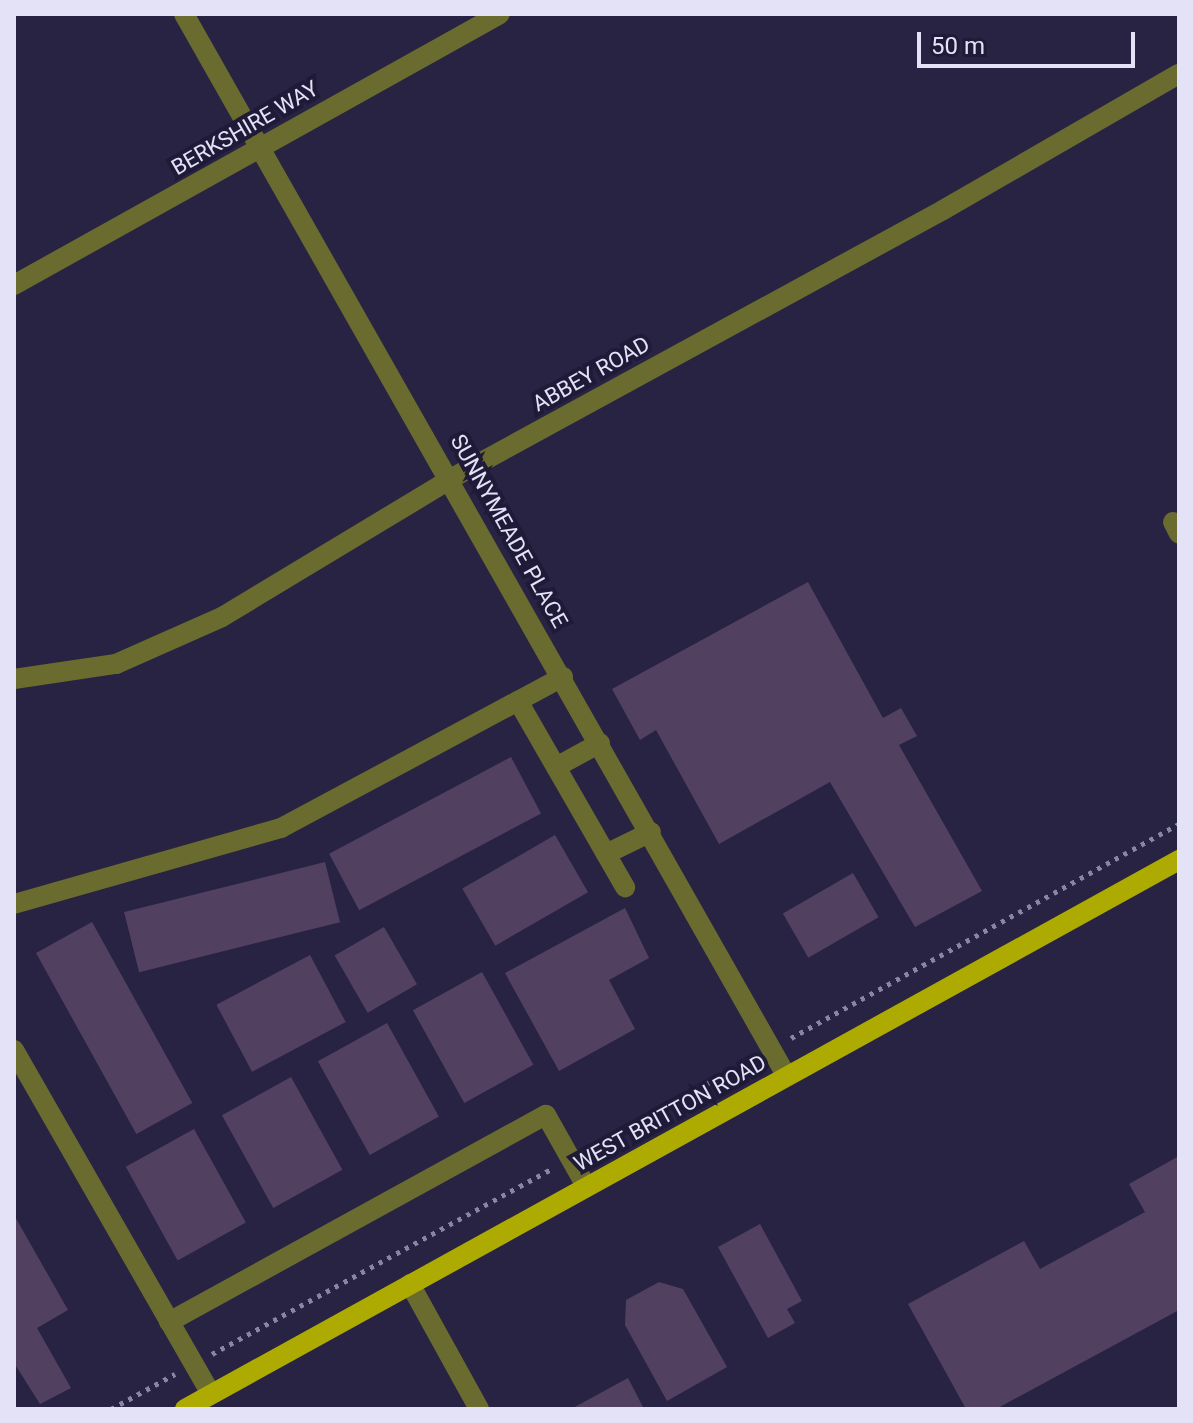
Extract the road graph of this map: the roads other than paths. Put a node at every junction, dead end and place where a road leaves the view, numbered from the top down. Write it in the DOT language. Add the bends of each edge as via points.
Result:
graph roads {
  1 [pos="184,14"];
  2 [pos="500,14"];
  3 [pos="1179,74"];
  4 [pos="259,147"];
  5 [pos="14,285"];
  6 [pos="452,478"];
  7 [pos="563,677"];
  8 [pos="14,679"];
  9 [pos="518,701"];
  10 [pos="600,743"];
  11 [pos="556,767"];
  12 [pos="651,832"];
  13 [pos="606,854"];
  14 [pos="1179,860"];
  15 [pos="625,887"];
  16 [pos="14,904"];
  17 [pos="14,1050"];
  18 [pos="786,1075"];
  19 [pos="586,1186"];
  20 [pos="410,1284"];
  21 [pos="169,1322"];
  22 [pos="211,1394"];
  23 [pos="185,1409"];
  24 [pos="479,1409"];
  1 -- 4 [label="street, SUNNYMEADE PLACE"];
  2 -- 4 [label="street, BERKSHIRE WAY"];
  3 -- 6 [label="street, ABBEY ROAD" via="943,210"];
  4 -- 5 [label="street, BERKSHIRE WAY"];
  4 -- 6 [label="street, SUNNYMEADE PLACE"];
  6 -- 7 [label="street, SUNNYMEADE PLACE"];
  6 -- 8 [label="street, ABBEY ROAD" via="222,617 116,664"];
  7 -- 9 [label="street"];
  7 -- 10 [label="street, SUNNYMEADE PLACE"];
  9 -- 11 [label="street"];
  9 -- 16 [label="street" via="281,828"];
  10 -- 11 [label="street"];
  10 -- 12 [label="street, SUNNYMEADE PLACE"];
  11 -- 13 [label="street"];
  12 -- 13 [label="street"];
  12 -- 18 [label="street, SUNNYMEADE PLACE"];
  13 -- 15 [label="street"];
  14 -- 18 [label="main road, WEST BRITTON ROAD"];
  17 -- 21 [label="street"];
  18 -- 19 [label="main road, WEST BRITTON ROAD"];
  19 -- 20 [label="main road, WEST BRITTON ROAD"];
  19 -- 21 [label="street" via="546,1115"];
  20 -- 22 [label="main road, WEST BRITTON ROAD"];
  20 -- 24 [label="street"];
  21 -- 22 [label="street"];
  22 -- 23 [label="main road, WEST BRITTON ROAD"];
}
